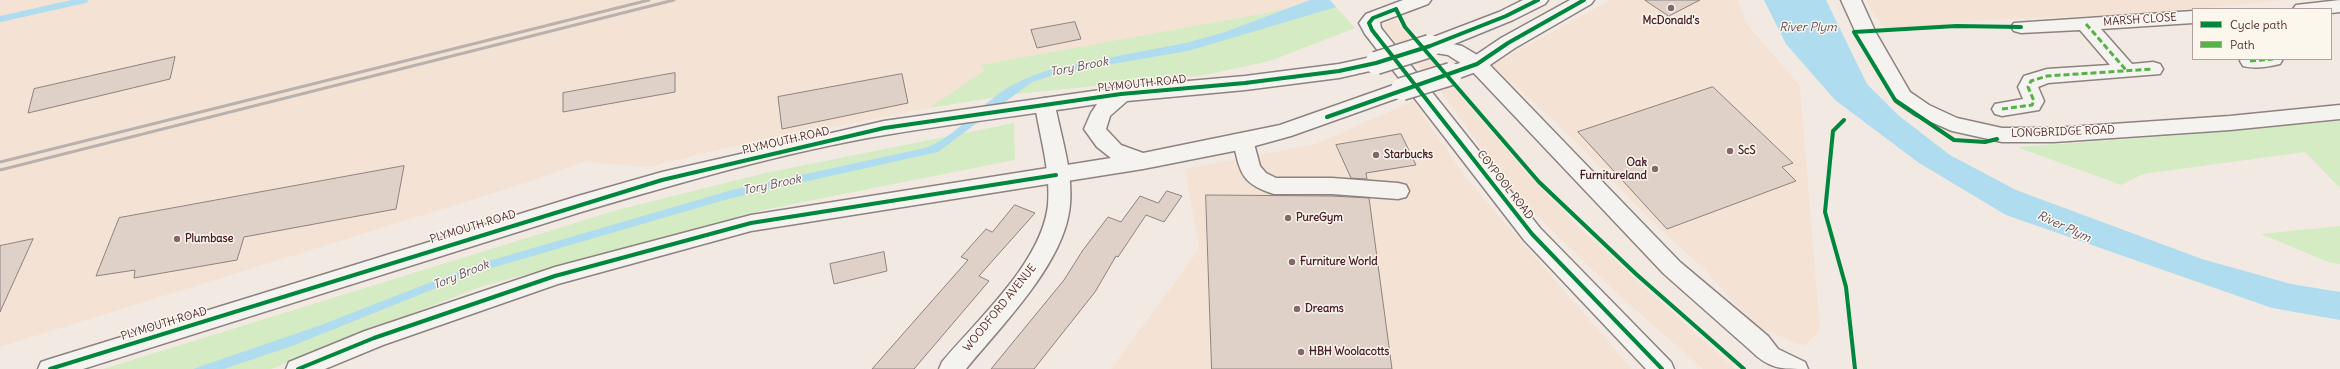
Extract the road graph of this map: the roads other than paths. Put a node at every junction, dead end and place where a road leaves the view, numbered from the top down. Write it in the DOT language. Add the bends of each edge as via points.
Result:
graph roads {
  1 [pos="1421,0"];
  2 [pos="1538,0"];
  3 [pos="1584,0"];
  4 [pos="1851,0"];
  5 [pos="1392,4"];
  6 [pos="2340,6"];
  7 [pos="2315,8"];
  8 [pos="2192,17"];
  9 [pos="2086,24"];
  10 [pos="2021,27"];
  11 [pos="1430,46"];
  12 [pos="2262,60"];
  13 [pos="2250,61"];
  14 [pos="1477,64"];
  15 [pos="2153,69"];
  16 [pos="2126,70"];
  17 [pos="1121,94"];
  18 [pos="1045,105"];
  19 [pos="2002,109"];
  20 [pos="2340,112"];
  21 [pos="1244,141"];
  22 [pos="1143,161"];
  23 [pos="1056,175"];
  24 [pos="1398,190"];
  25 [pos="1769,362"];
  26 [pos="50,369"];
  27 [pos="298,369"];
  28 [pos="951,369"];
  29 [pos="1662,369"];
  30 [pos="1796,369"];
  1 -- 5 [label="main road, COYPOOL ROAD"];
  2 -- 11 [label="main road, PLYMOUTH ROAD" via="1506,16"];
  3 -- 14 [label="main road" via="1508,43"];
  4 -- 20 [label="main road, LONGBRIDGE ROAD" via="1866,33 1903,97 1922,110 1952,124 2002,135 2054,135 2230,123"];
  5 -- 29 [label="main road, COYPOOL ROAD" via="1369,23 1372,30 1532,234"];
  6 -- 7 [label="main road"];
  8 -- 9 [label="main road, MARSH CLOSE"];
  9 -- 10 [label="main road, MARSH CLOSE"];
  9 -- 16 [label="main road, MARSH CLOSE"];
  11 -- 14 [label="main road" via="1462,52"];
  11 -- 17 [label="main road, PLYMOUTH ROAD, bridge" via="1340,71 1245,83"];
  12 -- 13 [label="main road"];
  14 -- 21 [label="main road, bridge" via="1291,129"];
  14 -- 25 [label="main road" via="1672,268 1759,343"];
  15 -- 16 [label="main road"];
  16 -- 19 [label="main road" via="2035,79 2028,87 2034,101 2032,106"];
  17 -- 18 [label="main road, PLYMOUTH ROAD"];
  17 -- 22 [label="main road" via="1101,113 1095,129 1103,144 1115,153"];
  18 -- 23 [label="main road, WOODFORD AVENUE"];
  18 -- 26 [label="main road, PLYMOUTH ROAD" via="884,128 662,180"];
  21 -- 22 [label="main road"];
  21 -- 24 [label="main road" via="1250,168 1258,180 1274,186"];
  22 -- 23 [label="main road"];
  23 -- 27 [label="main road" via="751,223 555,276 374,338"];
  23 -- 28 [label="main road, WOODFORD AVENUE" via="1059,204 1056,229 1041,257"];
  25 -- 30 [label="main road"];
}
